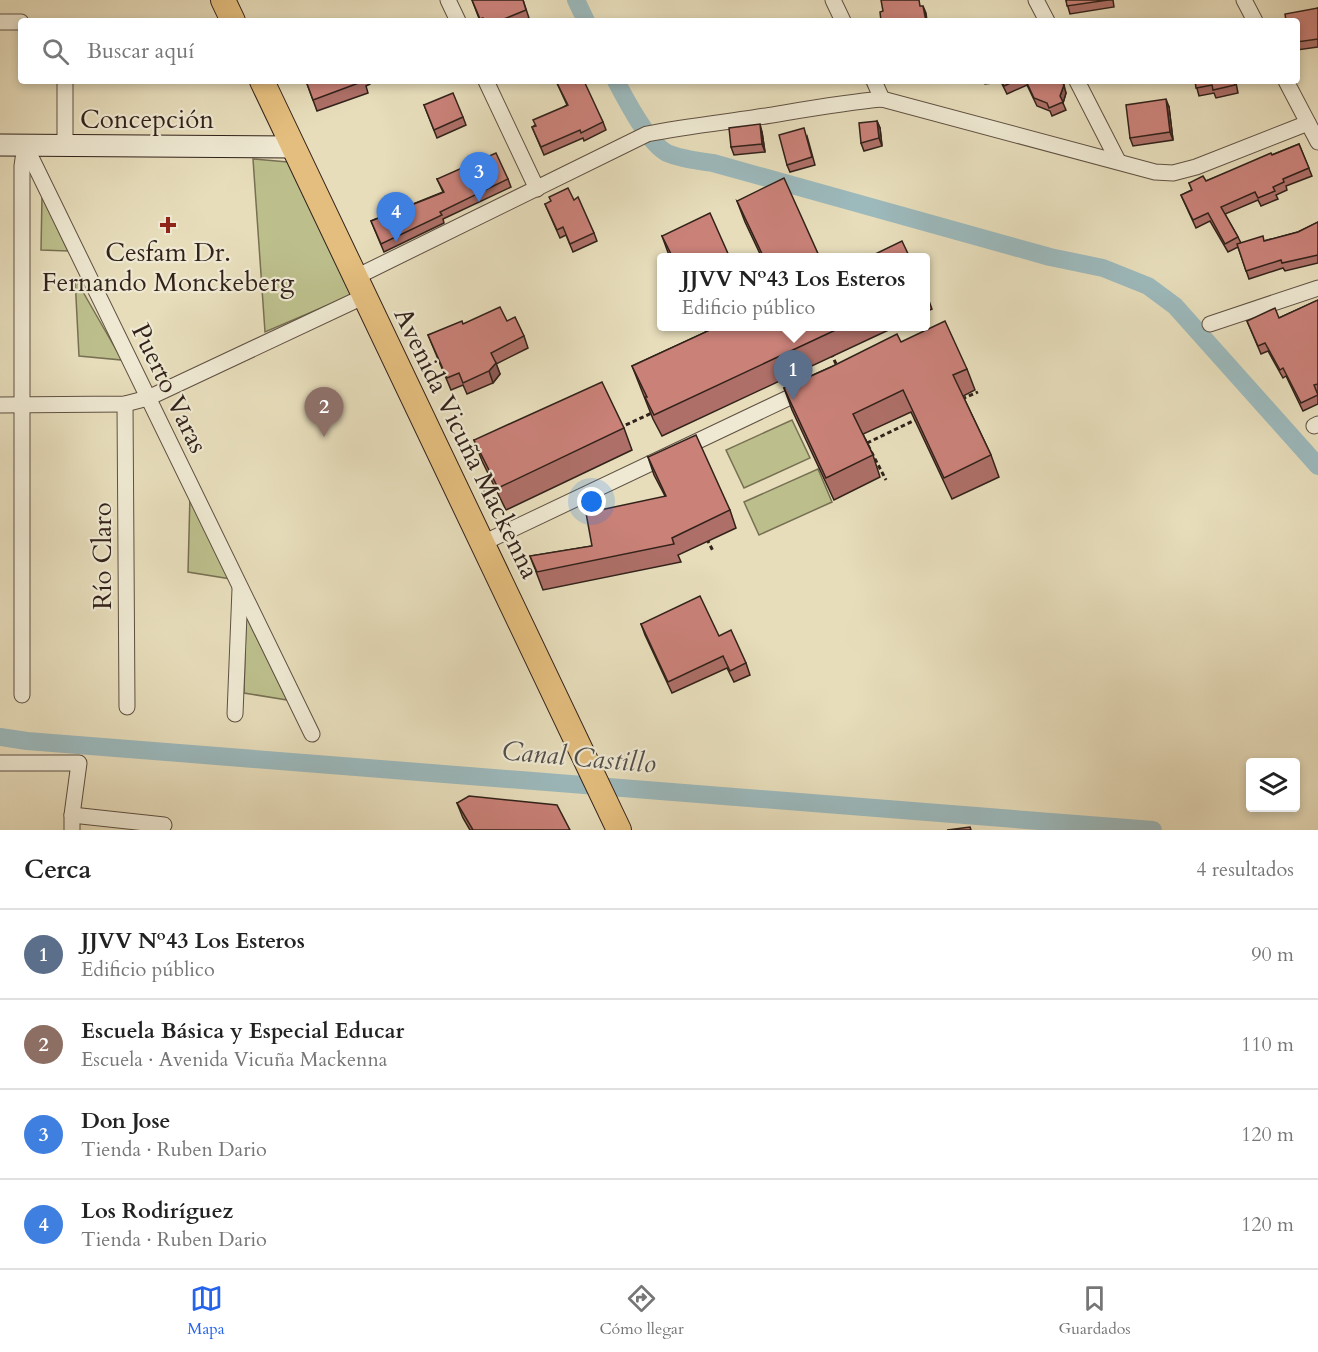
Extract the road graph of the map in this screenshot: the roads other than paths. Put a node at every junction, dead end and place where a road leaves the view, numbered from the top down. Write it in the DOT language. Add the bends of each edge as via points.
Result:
graph roads {
  1 [pos="223,0"];
  2 [pos="448,0"];
  3 [pos="833,0"];
  4 [pos="1036,0"];
  5 [pos="1244,0"];
  6 [pos="232,18"];
  7 [pos="457,18"];
  8 [pos="842,18"];
  9 [pos="1045,18"];
  10 [pos="1253,18"];
  11 [pos="0,22"];
  12 [pos="18,22"];
  13 [pos="65,84"];
  14 [pos="263,84"];
  15 [pos="487,84"];
  16 [pos="875,84"];
  17 [pos="1079,84"];
  18 [pos="1288,84"];
  19 [pos="882,99"];
  20 [pos="1308,123"];
  21 [pos="1318,142"];
  22 [pos="0,145"];
  23 [pos="25,145"];
  24 [pos="65,146"];
  25 [pos="294,147"];
  26 [pos="1118,161"];
  27 [pos="537,189"];
  28 [pos="360,287"];
  29 [pos="1318,288"];
  30 [pos="1210,324"];
  31 [pos="841,373"];
  32 [pos="148,398"];
  33 [pos="126,404"];
  34 [pos="0,405"];
  35 [pos="22,405"];
  36 [pos="483,543"];
  37 [pos="240,586"];
  38 [pos="22,695"];
  39 [pos="127,707"];
  40 [pos="235,714"];
  41 [pos="312,734"];
  42 [pos="0,763"];
  43 [pos="615,822"];
  44 [pos="72,823"];
  45 [pos="164,825"];
  1 -- 6 [label="main road"];
  2 -- 7 [label="street"];
  3 -- 8 [label="street"];
  4 -- 9 [label="street"];
  5 -- 10 [label="street"];
  11 -- 12 [label="street"];
  13 -- 24 [label="street"];
  14 -- 25 [label="main road, Avenida Vicuña Mackenna"];
  15 -- 27 [label="street"];
  16 -- 19 [label="street"];
  17 -- 26 [label="street"];
  18 -- 20 [label="street"];
  19 -- 26 [label="street"];
  19 -- 27 [label="street" via="647,134"];
  20 -- 21 [label="street"];
  20 -- 26 [label="street" via="1173,173"];
  22 -- 23 [label="street, Concepción"];
  23 -- 24 [label="street, Concepción"];
  23 -- 32 [label="street, Puerto Varas"];
  23 -- 35 [label="street"];
  24 -- 25 [label="street, Concepción"];
  25 -- 28 [label="main road, Avenida Vicuña Mackenna"];
  27 -- 28 [label="street"];
  28 -- 32 [label="street"];
  28 -- 36 [label="main road, Avenida Vicuña Mackenna"];
  29 -- 30 [label="street"];
  31 -- 36 [label="street"];
  32 -- 33 [label="street"];
  32 -- 37 [label="street, Puerto Varas"];
  33 -- 35 [label="street"];
  33 -- 39 [label="street, Río Claro"];
  34 -- 35 [label="street"];
  35 -- 38 [label="street"];
  36 -- 43 [label="main road, Avenida Vicuña Mackenna"];
  37 -- 40 [label="street, Puerto Varas"];
  37 -- 41 [label="street, Puerto Varas"];
  42 -- 44 [label="street" via="79,763"];
  44 -- 45 [label="street"];
}
